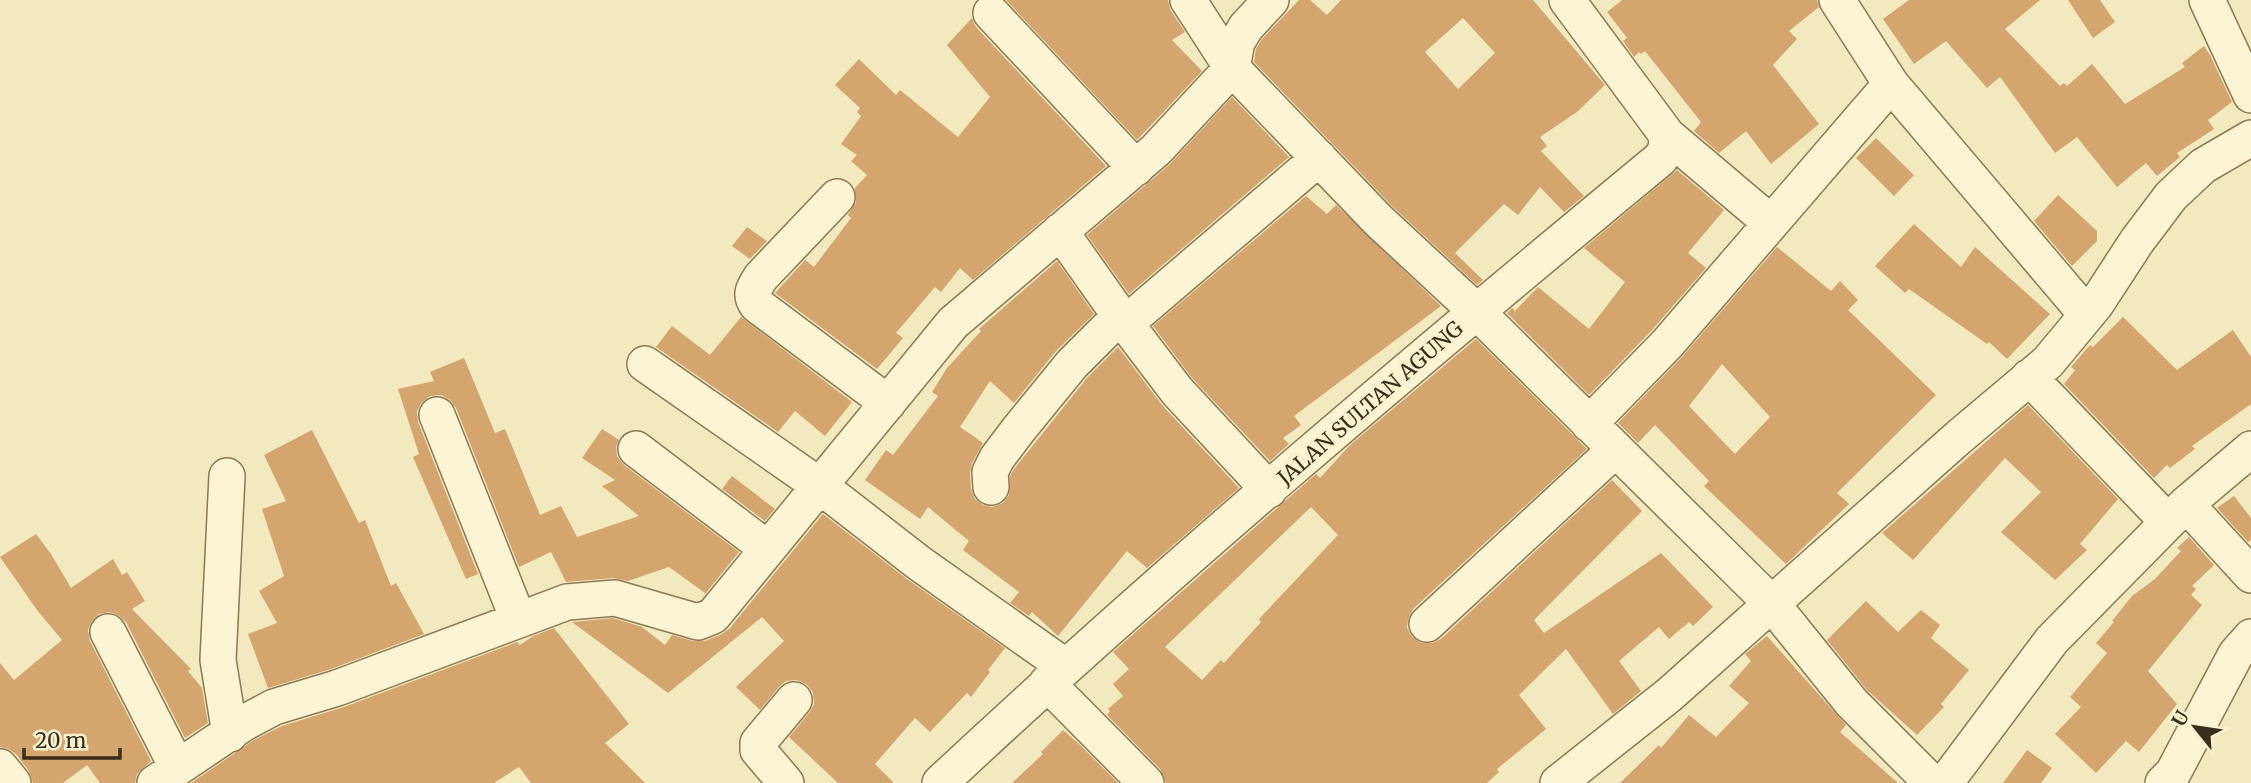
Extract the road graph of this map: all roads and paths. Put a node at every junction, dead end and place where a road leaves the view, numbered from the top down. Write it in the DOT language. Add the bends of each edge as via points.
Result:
graph roads {
  1 [pos="1188,0"];
  2 [pos="1271,0"];
  3 [pos="1837,0"];
  4 [pos="2207,0"];
  5 [pos="1583,5"];
  6 [pos="991,13"];
  7 [pos="1232,68"];
  8 [pos="1891,84"];
  9 [pos="2251,95"];
  10 [pos="1667,135"];
  11 [pos="2251,138"];
  12 [pos="1319,158"];
  13 [pos="1136,168"];
  14 [pos="837,197"];
  15 [pos="1772,223"];
  16 [pos="1060,231"];
  17 [pos="1476,311"];
  18 [pos="2087,315"];
  19 [pos="1123,320"];
  20 [pos="645,364"];
  21 [pos="2029,377"];
  22 [pos="888,403"];
  23 [pos="437,415"];
  24 [pos="1589,424"];
  25 [pos="636,449"];
  26 [pos="2251,449"];
  27 [pos="1615,450"];
  28 [pos="227,476"];
  29 [pos="820,486"];
  30 [pos="990,487"];
  31 [pos="1269,490"];
  32 [pos="2177,513"];
  33 [pos="768,549"];
  34 [pos="2251,575"];
  35 [pos="1772,604"];
  36 [pos="518,619"];
  37 [pos="1427,624"];
  38 [pos="108,632"];
  39 [pos="2251,637"];
  40 [pos="1057,675"];
  41 [pos="794,700"];
  42 [pos="249,722"];
  43 [pos="0,767"];
  44 [pos="166,775"];
  45 [pos="13,783"];
  46 [pos="786,783"];
  47 [pos="940,783"];
  48 [pos="1146,783"];
  49 [pos="1558,783"];
  50 [pos="1932,783"];
  51 [pos="1945,783"];
  52 [pos="2163,783"];
  1 -- 7 [label="street"];
  2 -- 7 [label="street" via="1245,27"];
  3 -- 8 [label="street"];
  4 -- 9 [label="street"];
  5 -- 10 [label="street"];
  6 -- 13 [label="street"];
  7 -- 12 [label="street"];
  7 -- 13 [label="street"];
  8 -- 15 [label="street"];
  8 -- 18 [label="street"];
  10 -- 15 [label="street"];
  10 -- 17 [label="street, JALAN SULTAN AGUNG" via="1660,159"];
  11 -- 18 [label="street" via="2203,166 2171,196"];
  12 -- 17 [label="street"];
  12 -- 19 [label="street"];
  13 -- 16 [label="street"];
  14 -- 22 [label="street" via="761,278 752,298"];
  15 -- 24 [label="street" via="1667,344"];
  16 -- 19 [label="street"];
  16 -- 22 [label="street" via="953,323"];
  17 -- 24 [label="street"];
  17 -- 31 [label="street, JALAN SULTAN AGUNG"];
  18 -- 21 [label="street" via="2048,362"];
  19 -- 30 [label="street" via="1072,364 1019,429 997,458 990,472"];
  19 -- 31 [label="street" via="1177,391"];
  20 -- 29 [label="street"];
  21 -- 32 [label="street"];
  21 -- 35 [label="street"];
  22 -- 29 [label="street"];
  23 -- 36 [label="street"];
  24 -- 27 [label="street"];
  25 -- 33 [label="street"];
  26 -- 32 [label="street"];
  27 -- 35 [label="street"];
  27 -- 37 [label="street"];
  28 -- 42 [label="street" via="218,660"];
  29 -- 33 [label="street"];
  29 -- 40 [label="street"];
  31 -- 40 [label="street, JALAN SULTAN AGUNG"];
  32 -- 34 [label="street"];
  32 -- 51 [label="street" via="2052,640"];
  33 -- 36 [label="street" via="713,616 698,622 615,598 568,602"];
  35 -- 49 [label="street" via="1669,695"];
  35 -- 50 [label="street" via="1852,703"];
  36 -- 42 [label="street"];
  38 -- 44 [label="street"];
  39 -- 52 [label="street" via="2236,654 2173,773"];
  40 -- 47 [label="street, JALAN SULTAN AGUNG"];
  40 -- 48 [label="street"];
  41 -- 46 [label="street" via="758,743 758,750"];
  42 -- 44 [label="street"];
  43 -- 45 [label="street"];
}
